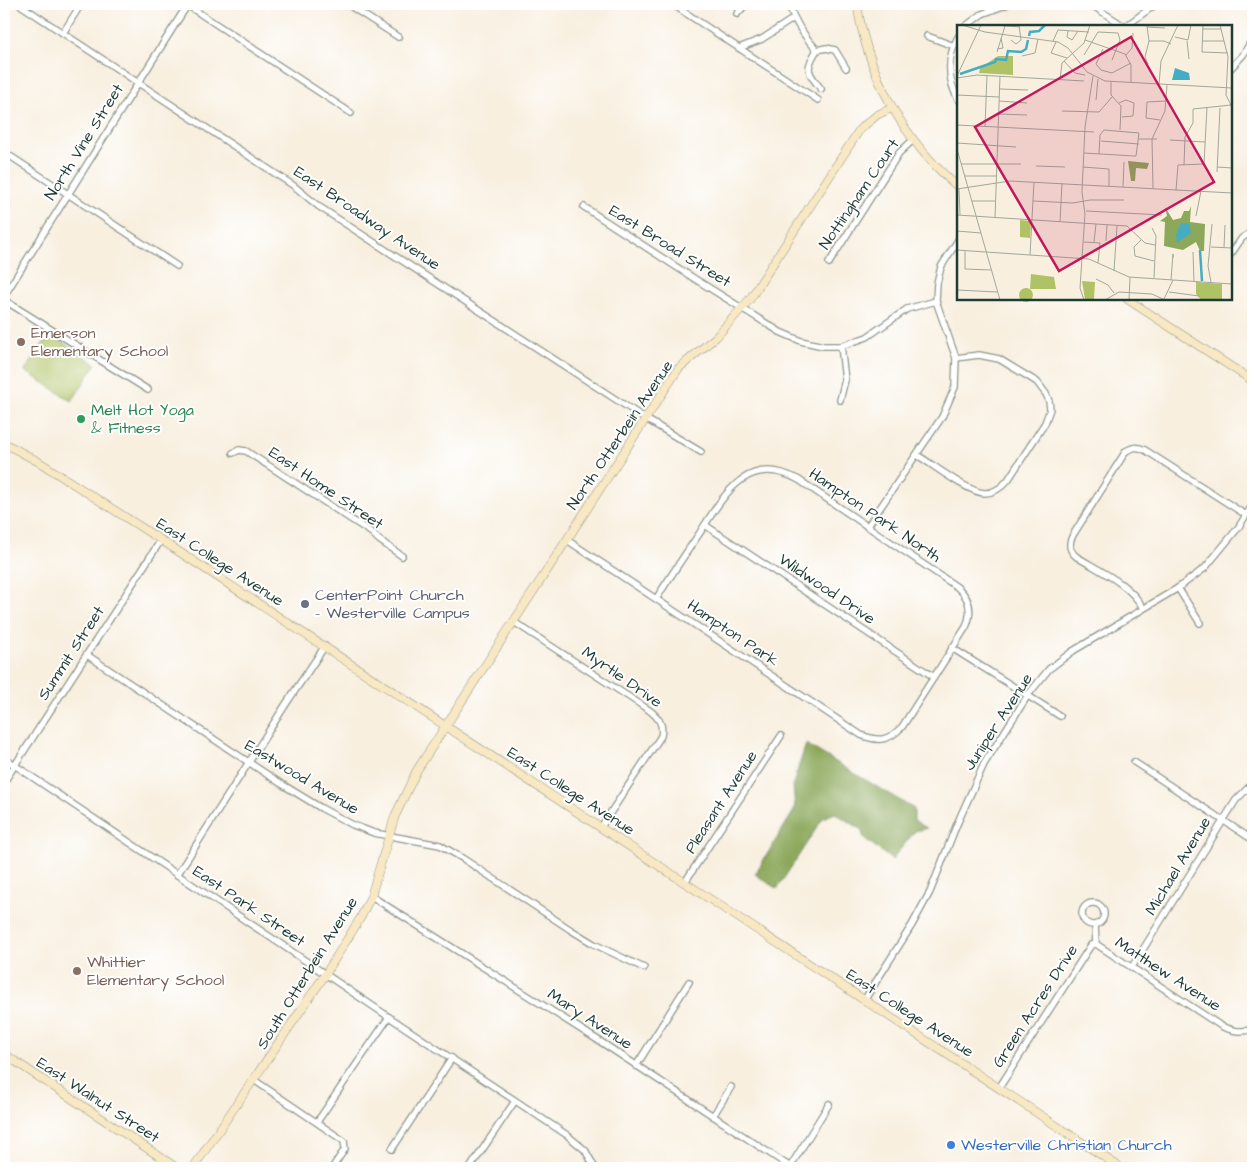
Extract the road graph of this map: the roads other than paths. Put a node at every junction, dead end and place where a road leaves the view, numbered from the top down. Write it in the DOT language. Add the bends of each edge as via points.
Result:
graph roads {
  1 [pos="19,4"];
  2 [pos="82,4"];
  3 [pos="187,4"];
  4 [pos="347,4"];
  5 [pos="672,4"];
  6 [pos="686,4"];
  7 [pos="746,4"];
  8 [pos="801,4"];
  9 [pos="857,4"];
  10 [pos="1008,4"];
  11 [pos="1090,4"];
  12 [pos="1156,4"];
  13 [pos="790,6"];
  14 [pos="682,10"];
  15 [pos="737,14"];
  16 [pos="794,18"];
  17 [pos="967,25"];
  18 [pos="1123,25"];
  19 [pos="1126,25"];
  20 [pos="63,33"];
  21 [pos="927,36"];
  22 [pos="398,37"];
  23 [pos="957,38"];
  24 [pos="1253,38"];
  25 [pos="954,46"];
  26 [pos="739,48"];
  27 [pos="817,50"];
  28 [pos="1232,67"];
  29 [pos="846,68"];
  30 [pos="138,83"];
  31 [pos="821,89"];
  32 [pos="957,96"];
  33 [pos="818,100"];
  34 [pos="892,108"];
  35 [pos="351,113"];
  36 [pos="912,140"];
  37 [pos="4,152"];
  38 [pos="957,186"];
  39 [pos="68,194"];
  40 [pos="584,207"];
  41 [pos="1253,231"];
  42 [pos="957,242"];
  43 [pos="1232,253"];
  44 [pos="829,263"];
  45 [pos="177,266"];
  46 [pos="4,296"];
  47 [pos="4,300"];
  48 [pos="1129,300"];
  49 [pos="936,301"];
  50 [pos="743,308"];
  51 [pos="841,346"];
  52 [pos="956,358"];
  53 [pos="1253,381"];
  54 [pos="148,390"];
  55 [pos="840,400"];
  56 [pos="646,418"];
  57 [pos="4,443"];
  58 [pos="701,452"];
  59 [pos="233,453"];
  60 [pos="917,455"];
  61 [pos="1253,504"];
  62 [pos="1246,515"];
  63 [pos="705,524"];
  64 [pos="867,527"];
  65 [pos="162,540"];
  66 [pos="567,540"];
  67 [pos="402,556"];
  68 [pos="1178,588"];
  69 [pos="656,599"];
  70 [pos="1143,608"];
  71 [pos="514,622"];
  72 [pos="1200,623"];
  73 [pos="325,646"];
  74 [pos="952,648"];
  75 [pos="87,655"];
  76 [pos="934,677"];
  77 [pos="1028,696"];
  78 [pos="1060,716"];
  79 [pos="445,726"];
  80 [pos="781,736"];
  81 [pos="4,758"];
  82 [pos="249,762"];
  83 [pos="1134,762"];
  84 [pos="14,766"];
  85 [pos="4,782"];
  86 [pos="1253,785"];
  87 [pos="1222,820"];
  88 [pos="601,827"];
  89 [pos="389,836"];
  90 [pos="1253,840"];
  91 [pos="177,875"];
  92 [pos="685,882"];
  93 [pos="371,896"];
  94 [pos="1095,924"];
  95 [pos="1096,944"];
  96 [pos="1132,967"];
  97 [pos="644,968"];
  98 [pos="325,975"];
  99 [pos="690,982"];
  100 [pos="865,1000"];
  101 [pos="388,1017"];
  102 [pos="1253,1029"];
  103 [pos="4,1054"];
  104 [pos="452,1058"];
  105 [pos="636,1066"];
  106 [pos="254,1080"];
  107 [pos="731,1087"];
  108 [pos="999,1088"];
  109 [pos="515,1100"];
  110 [pos="830,1104"];
  111 [pos="713,1116"];
  112 [pos="317,1122"];
  113 [pos="392,1149"];
  114 [pos="176,1168"];
  115 [pos="193,1168"];
  116 [pos="332,1168"];
  117 [pos="470,1168"];
  118 [pos="595,1168"];
  119 [pos="791,1168"];
  120 [pos="1121,1168"];
  1 -- 20 [label="street, East Broadway Avenue"];
  2 -- 20 [label="street"];
  3 -- 30 [label="street, North Vine Street"];
  3 -- 35 [label="street"];
  4 -- 22 [label="street"];
  5 -- 14 [label="street"];
  6 -- 14 [label="street"];
  7 -- 15 [label="street"];
  8 -- 13 [label="street"];
  9 -- 34 [label="street" via="870,59"];
  10 -- 17 [label="street" via="982,14"];
  11 -- 18 [label="street"];
  12 -- 19 [label="street"];
  13 -- 16 [label="street"];
  14 -- 26 [label="street"];
  16 -- 26 [label="street" via="762,39"];
  16 -- 27 [label="street"];
  20 -- 30 [label="street, East Broadway Avenue"];
  21 -- 25 [label="street"];
  23 -- 25 [label="street"];
  24 -- 28 [label="street"];
  25 -- 32 [label="street" via="949,74"];
  26 -- 33 [label="street"];
  27 -- 29 [label="street" via="835,50"];
  27 -- 31 [label="street" via="808,69"];
  30 -- 39 [label="street, North Vine Street"];
  30 -- 56 [label="street, East Broadway Avenue" via="294,186 318,206"];
  34 -- 36 [label="street"];
  34 -- 50 [label="street, North Otterbein Avenue" via="868,122 855,136"];
  36 -- 38 [label="street"];
  36 -- 44 [label="street, Nottingham Court" via="900,153"];
  37 -- 39 [label="street"];
  39 -- 45 [label="street"];
  39 -- 46 [label="street, North Vine Street"];
  40 -- 50 [label="street, East Broad Street"];
  41 -- 43 [label="street" via="1242,238"];
  42 -- 49 [label="street" via="941,267 936,283"];
  47 -- 54 [label="street"];
  48 -- 53 [label="street"];
  49 -- 51 [label="street" via="907,308 867,338"];
  49 -- 52 [label="street"];
  50 -- 51 [label="street, East Broad Street" via="780,332 801,341"];
  50 -- 56 [label="street, North Otterbein Avenue" via="716,337 679,368"];
  51 -- 55 [label="street" via="845,380"];
  52 -- 60 [label="street" via="955,387 942,417"];
  52 -- 60 [label="street" via="989,356 1008,364 1042,387 1049,401 1048,416 1008,480 993,492 979,492 966,487"];
  56 -- 58 [label="street, East Broadway Avenue"];
  56 -- 66 [label="street, North Otterbein Avenue"];
  57 -- 65 [label="street, East College Avenue" via="40,462"];
  59 -- 67 [label="street, East Home Street" via="246,450"];
  60 -- 64 [label="street"];
  61 -- 62 [label="street, Juniper Avenue"];
  62 -- 68 [label="street, Juniper Avenue" via="1206,568"];
  62 -- 70 [label="street" via="1145,450 1132,447 1126,451 1073,535 1069,547 1077,557 1138,599"];
  63 -- 64 [label="street, Hampton Park North" via="730,489 749,475 781,472 792,476"];
  63 -- 69 [label="street"];
  63 -- 76 [label="street, Wildwood Drive"];
  64 -- 74 [label="street, Hampton Park North" via="957,586 967,597 970,609 967,623"];
  65 -- 73 [label="street, East College Avenue"];
  65 -- 75 [label="street, Summit Street"];
  66 -- 69 [label="street, Hampton Park"];
  66 -- 71 [label="street, North Otterbein Avenue"];
  68 -- 70 [label="street, Juniper Avenue"];
  68 -- 72 [label="street"];
  69 -- 76 [label="street, Hampton Park" via="861,736 874,740 887,739 902,727"];
  70 -- 77 [label="street, Juniper Avenue" via="1049,669"];
  71 -- 79 [label="street, North Otterbein Avenue"];
  71 -- 88 [label="street, Myrtle Drive" via="655,714 662,725 661,736"];
  73 -- 79 [label="street, East College Avenue"];
  73 -- 82 [label="street"];
  74 -- 76 [label="street"];
  74 -- 77 [label="street"];
  75 -- 82 [label="street, Eastwood Avenue"];
  75 -- 84 [label="street, Summit Street"];
  77 -- 78 [label="street"];
  77 -- 100 [label="street, Juniper Avenue" via="984,764 934,884"];
  79 -- 88 [label="street, East College Avenue"];
  79 -- 89 [label="street, South Otterbein Avenue" via="406,792"];
  80 -- 92 [label="street, Pleasant Avenue"];
  81 -- 84 [label="street, East Park Street"];
  82 -- 89 [label="street, Eastwood Avenue" via="352,825"];
  82 -- 91 [label="street"];
  83 -- 87 [label="street"];
  84 -- 85 [label="street, Summit Street"];
  84 -- 91 [label="street, East Park Street"];
  86 -- 87 [label="street, Michael Avenue" via="1236,800"];
  87 -- 90 [label="street"];
  87 -- 96 [label="street, Michael Avenue"];
  88 -- 92 [label="street, East College Avenue"];
  89 -- 93 [label="street, South Otterbein Avenue"];
  89 -- 97 [label="street, Eastwood Avenue" via="440,845 594,944"];
  91 -- 98 [label="street, East Park Street"];
  92 -- 100 [label="street, East College Avenue"];
  93 -- 98 [label="street, South Otterbein Avenue"];
  93 -- 105 [label="street, Mary Avenue"];
  94 -- 95 [label="street"];
  95 -- 96 [label="street, Matthew Avenue"];
  95 -- 108 [label="street, Green Acres Drive" via="1091,945"];
  96 -- 102 [label="street, Matthew Avenue" via="1221,1026 1233,1031"];
  98 -- 101 [label="street, East Park Street"];
  98 -- 106 [label="street, South Otterbein Avenue"];
  99 -- 105 [label="street"];
  100 -- 108 [label="street, East College Avenue"];
  101 -- 104 [label="street, East Park Street"];
  101 -- 112 [label="street"];
  103 -- 114 [label="street, East Walnut Street"];
  104 -- 109 [label="street, East Park Street"];
  104 -- 113 [label="street"];
  105 -- 111 [label="street, Mary Avenue"];
  106 -- 112 [label="street"];
  106 -- 115 [label="street, South Otterbein Avenue"];
  107 -- 111 [label="street"];
  108 -- 120 [label="street, East College Avenue"];
  109 -- 117 [label="street"];
  109 -- 118 [label="street, East Park Street" via="574,1139"];
  110 -- 119 [label="street"];
  111 -- 119 [label="street, Mary Avenue"];
  112 -- 116 [label="street" via="346,1144"];
}
